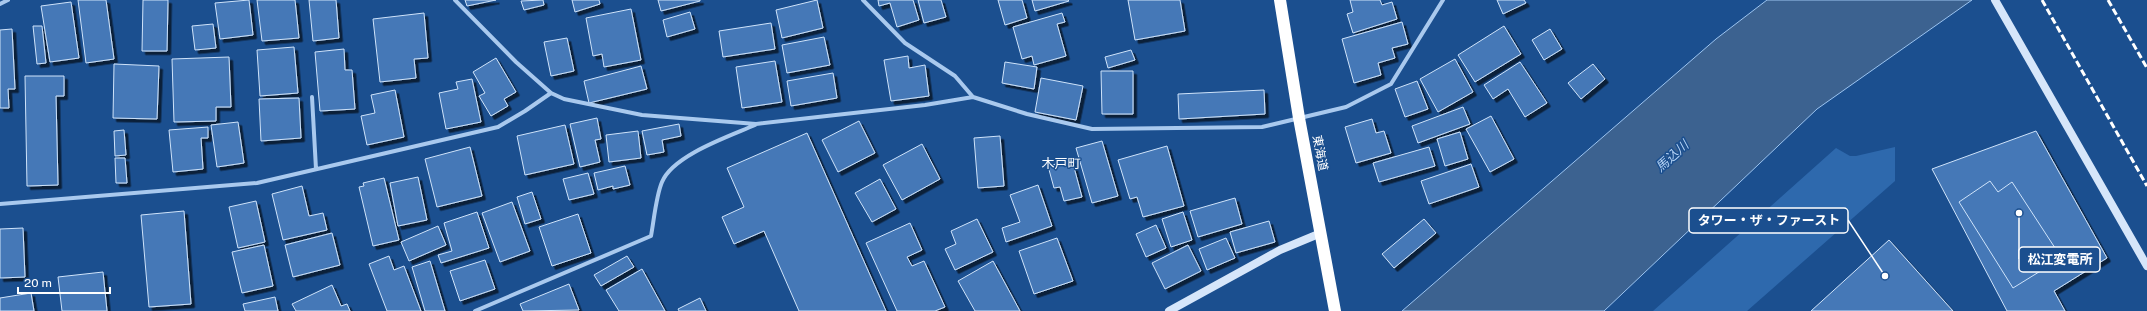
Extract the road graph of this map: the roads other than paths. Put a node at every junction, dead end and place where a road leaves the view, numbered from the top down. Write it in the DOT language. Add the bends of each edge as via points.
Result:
graph roads {
  1 [pos="8,0"];
  2 [pos="455,0"];
  3 [pos="863,0"];
  4 [pos="1280,0"];
  5 [pos="1443,0"];
  6 [pos="1995,0"];
  7 [pos="0,4"];
  8 [pos="551,93"];
  9 [pos="312,97"];
  10 [pos="973,97"];
  11 [pos="1299,118"];
  12 [pos="756,124"];
  13 [pos="316,169"];
  14 [pos="0,204"];
  15 [pos="1321,233"];
  16 [pos="2147,266"];
  17 [pos="475,311"];
  18 [pos="1169,311"];
  19 [pos="1335,311"];
  1 -- 7 [label="street"];
  2 -- 8 [label="street" via="516,62"];
  3 -- 10 [label="street" via="905,43 955,76"];
  4 -- 11 [label="highway, 東海道"];
  5 -- 11 [label="street" via="1391,84 1346,107"];
  6 -- 16 [label="street"];
  8 -- 12 [label="street" via="564,99 642,115"];
  8 -- 13 [label="street" via="498,127"];
  9 -- 13 [label="street"];
  10 -- 11 [label="street" via="1027,114 1092,129 1262,127"];
  10 -- 12 [label="street" via="925,105"];
  11 -- 15 [label="highway, 東海道"];
  12 -- 17 [label="street" via="702,148 682,159 671,170 662,181 651,236"];
  13 -- 14 [label="street" via="257,183"];
  15 -- 18 [label="street" via="1280,250"];
  15 -- 19 [label="highway, 東海道"];
}
